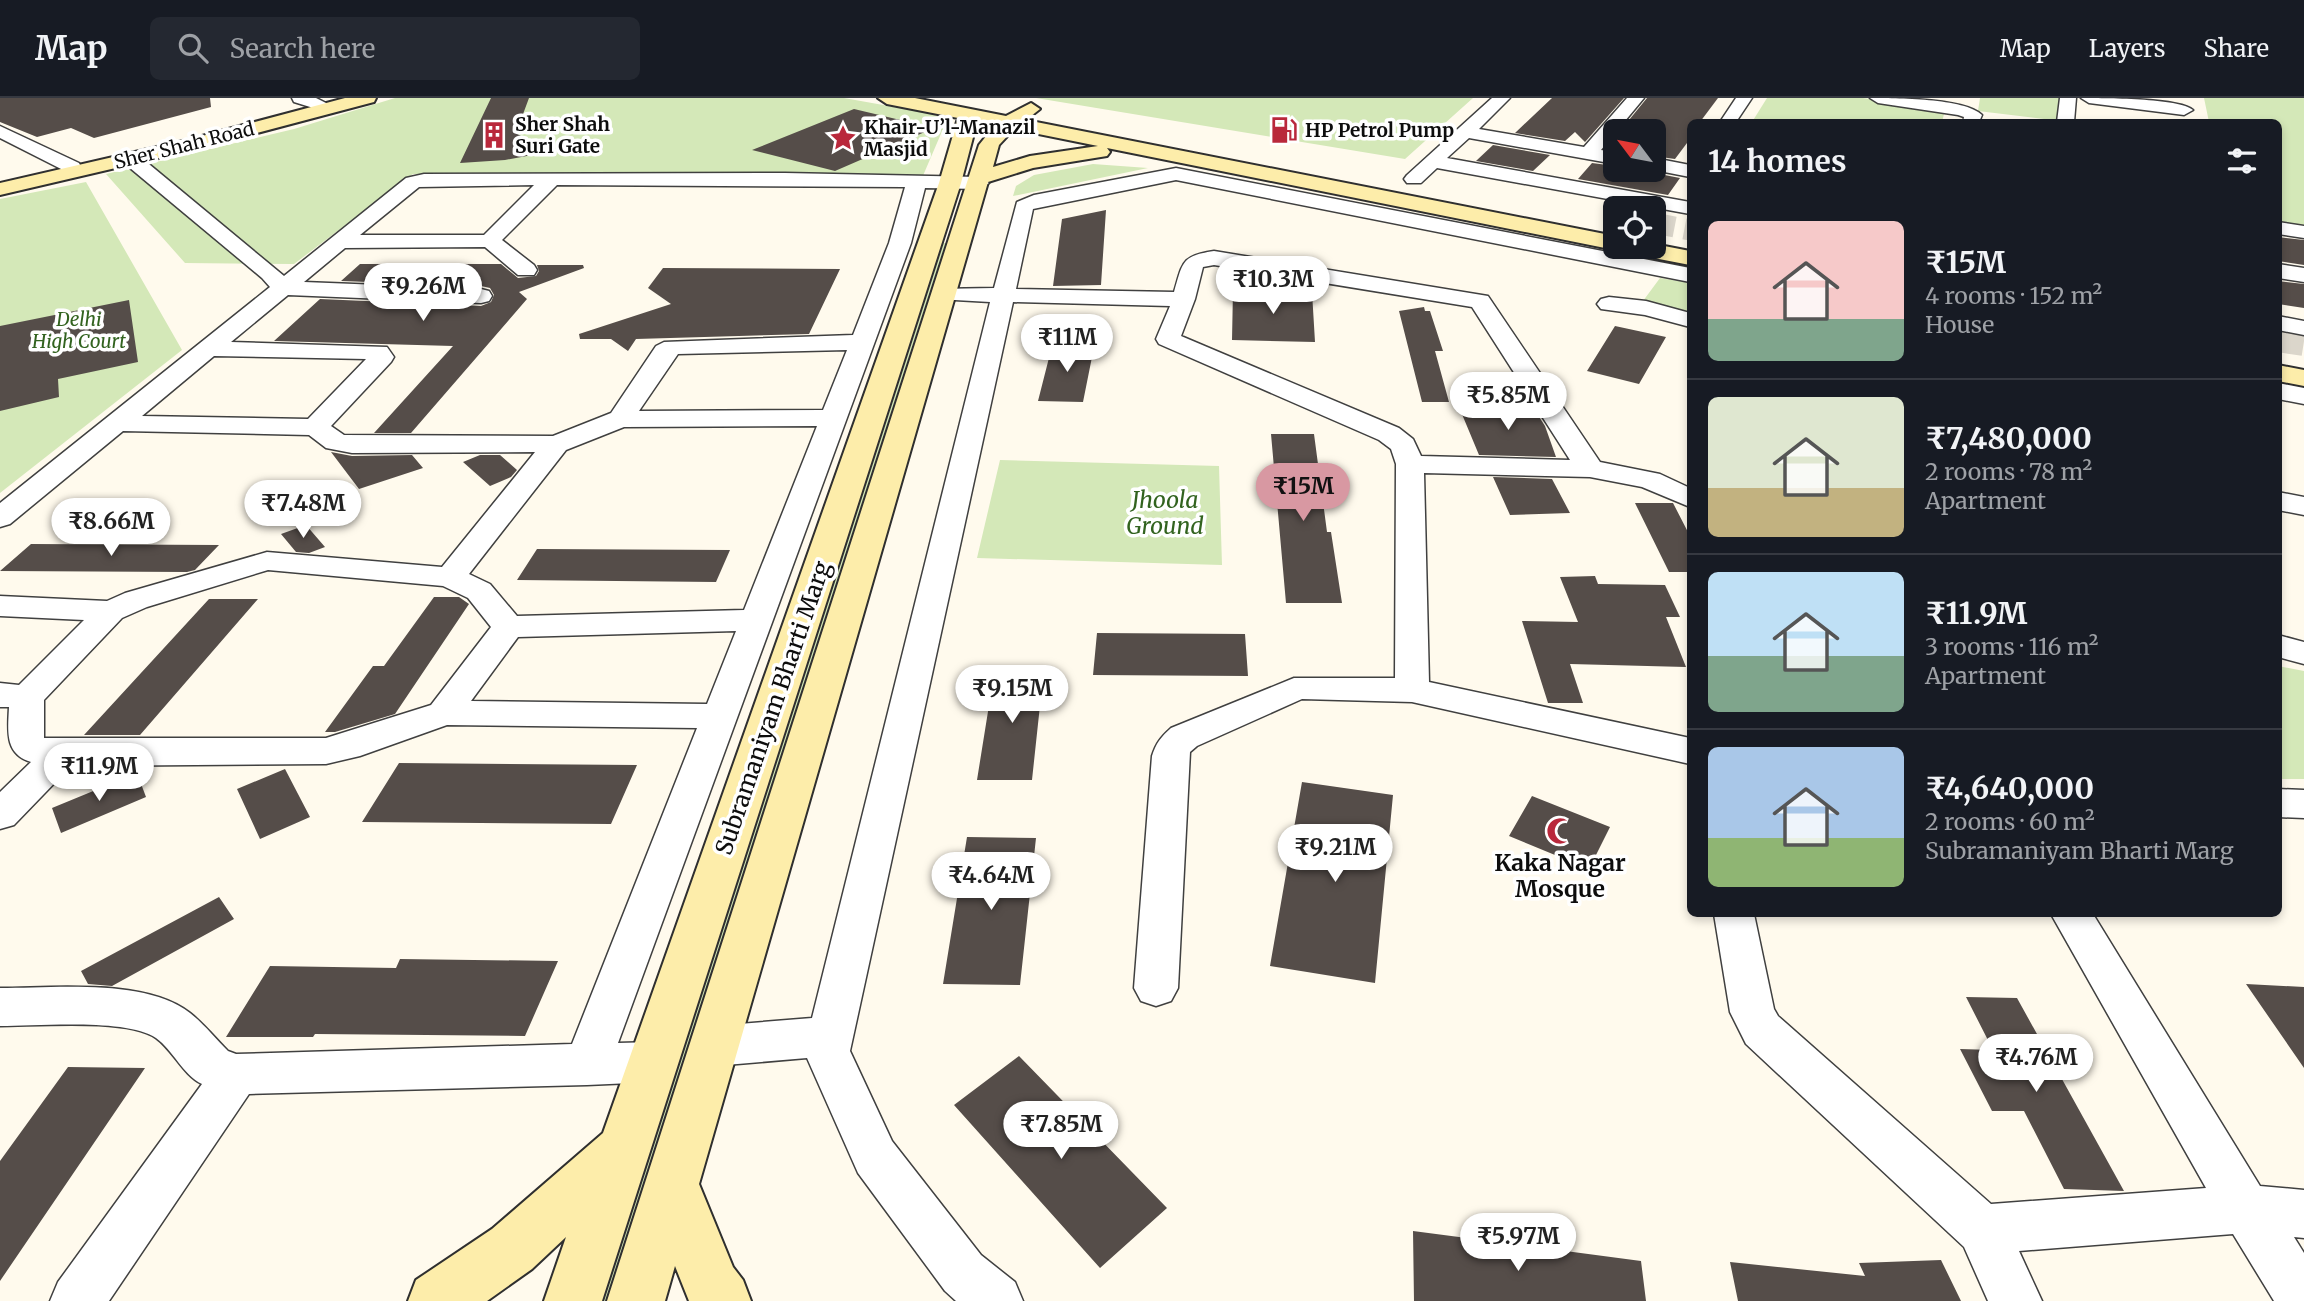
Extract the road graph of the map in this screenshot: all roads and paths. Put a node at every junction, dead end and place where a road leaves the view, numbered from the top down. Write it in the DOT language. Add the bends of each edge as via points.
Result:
graph roads {
  1 [pos="300,98"];
  2 [pos="351,98"];
  3 [pos="367,98"];
  4 [pos="887,98"];
  5 [pos="1502,98"];
  6 [pos="1636,98"];
  7 [pos="1744,98"];
  8 [pos="1878,98"];
  9 [pos="2068,98"];
  10 [pos="2089,98"];
  11 [pos="980,105"];
  12 [pos="323,106"];
  13 [pos="1031,109"];
  14 [pos="2184,110"];
  15 [pos="1730,119"];
  16 [pos="1972,119"];
  17 [pos="2066,119"];
  18 [pos="1010,123"];
  19 [pos="0,131"];
  20 [pos="1465,132"];
  21 [pos="1217,143"];
  22 [pos="1153,149"];
  23 [pos="1589,153"];
  24 [pos="1603,156"];
  25 [pos="131,159"];
  26 [pos="1432,161"];
  27 [pos="1666,166"];
  28 [pos="72,167"];
  29 [pos="1687,170"];
  30 [pos="1405,177"];
  31 [pos="552,179"];
  32 [pos="956,182"];
  33 [pos="1440,183"];
  34 [pos="0,184"];
  35 [pos="0,189"];
  36 [pos="1687,190"];
  37 [pos="1569,207"];
  38 [pos="1682,207"];
  39 [pos="1603,218"];
  40 [pos="2282,229"];
  41 [pos="2304,232"];
  42 [pos="1666,237"];
  43 [pos="490,241"];
  44 [pos="1687,241"];
  45 [pos="339,242"];
  46 [pos="1603,244"];
  47 [pos="1666,255"];
  48 [pos="1687,258"];
  49 [pos="526,270"];
  50 [pos="2282,272"];
  51 [pos="1687,274"];
  52 [pos="2304,275"];
  53 [pos="282,288"];
  54 [pos="945,295"];
  55 [pos="1003,295"];
  56 [pos="481,296"];
  57 [pos="1184,299"];
  58 [pos="1609,304"];
  59 [pos="1687,319"];
  60 [pos="2282,324"];
  61 [pos="2304,328"];
  62 [pos="862,342"];
  63 [pos="206,349"];
  64 [pos="2282,355"];
  65 [pos="2304,359"];
  66 [pos="2282,374"];
  67 [pos="2304,378"];
  68 [pos="2282,392"];
  69 [pos="2304,396"];
  70 [pos="833,418"];
  71 [pos="621,419"];
  72 [pos="115,423"];
  73 [pos="314,427"];
  74 [pos="556,444"];
  75 [pos="1410,464"];
  76 [pos="1590,469"];
  77 [pos="1687,497"];
  78 [pos="2282,502"];
  79 [pos="2304,506"];
  80 [pos="0,518"];
  81 [pos="450,577"];
  82 [pos="0,606"];
  83 [pos="111,611"];
  84 [pos="757,620"];
  85 [pos="508,627"];
  86 [pos="2282,647"];
  87 [pos="2304,653"];
  88 [pos="1412,690"];
  89 [pos="13,696"];
  90 [pos="444,713"];
  91 [pos="720,716"];
  92 [pos="1687,750"];
  93 [pos="62,753"];
  94 [pos="2282,803"];
  95 [pos="2304,804"];
  96 [pos="0,815"];
  97 [pos="1735,917"];
  98 [pos="2074,917"];
  99 [pos="1156,988"];
  100 [pos="0,1007"];
  101 [pos="830,1036"];
  102 [pos="714,1046"];
  103 [pos="654,1062"];
  104 [pos="587,1065"];
  105 [pos="236,1074"];
  106 [pos="624,1149"];
  107 [pos="672,1184"];
  108 [pos="2246,1209"];
  109 [pos="2304,1214"];
  110 [pos="1982,1229"];
  111 [pos="2304,1300"];
  112 [pos="77,1301"];
  113 [pos="437,1301"];
  114 [pos="573,1301"];
  115 [pos="636,1301"];
  116 [pos="722,1301"];
  117 [pos="996,1301"];
  118 [pos="2015,1301"];
  1 -- 12 [label="street"];
  2 -- 12 [label="main road, Sher Shah Road"];
  3 -- 25 [label="main road, Sher Shah Road"];
  4 -- 11 [label="main road"];
  5 -- 20 [label="street"];
  6 -- 23 [label="street"];
  7 -- 15 [label="street"];
  8 -- 16 [label="street" via="1962,110 1973,115"];
  9 -- 17 [label="street"];
  10 -- 14 [label="street"];
  11 -- 13 [label="main road"];
  11 -- 18 [label="main road"];
  11 -- 32 [label="main road, Subramaniyam Bharti Marg"];
  12 -- 28 [label="main road, Sher Shah Road"];
  13 -- 18 [label="main road, Subramaniyam Bharti Marg"];
  13 -- 21 [label="main road"];
  18 -- 22 [label="main road"];
  18 -- 32 [label="main road, Subramaniyam Bharti Marg"];
  19 -- 28 [label="street"];
  20 -- 23 [label="street"];
  20 -- 26 [label="street"];
  22 -- 32 [label="main road" via="1055,156"];
  22 -- 46 [label="main road"];
  23 -- 24 [label="street"];
  25 -- 35 [label="main road, Sher Shah Road"];
  25 -- 53 [label="street" via="270,273"];
  26 -- 30 [label="street"];
  26 -- 38 [label="street"];
  27 -- 29 [label="street"];
  28 -- 34 [label="main road, Sher Shah Road"];
  30 -- 33 [label="main road"];
  31 -- 32 [label="street"];
  31 -- 43 [label="street"];
  31 -- 45 [label="street" via="413,182"];
  32 -- 54 [label="main road, Subramaniyam Bharti Marg"];
  32 -- 62 [label="street" via="900,243"];
  32 -- 103 [label="main road, Subramaniyam Bharti Marg"];
  36 -- 38 [label="street"];
  37 -- 39 [label="main road"];
  40 -- 41 [label="street"];
  42 -- 44 [label="main road"];
  43 -- 45 [label="street"];
  43 -- 49 [label="street"];
  45 -- 53 [label="street"];
  47 -- 48 [label="main road"];
  50 -- 52 [label="street"];
  51 -- 55 [label="street" via="1176,174 1024,206"];
  53 -- 56 [label="street"];
  53 -- 63 [label="street"];
  54 -- 55 [label="street"];
  54 -- 102 [label="main road, Subramaniyam Bharti Marg"];
  55 -- 57 [label="street"];
  55 -- 101 [label="street"];
  57 -- 75 [label="street" via="1167,337 1171,342 1389,434 1403,445"];
  57 -- 76 [label="street" via="1192,264 1214,258 1480,301"];
  58 -- 59 [label="street"];
  60 -- 61 [label="street"];
  62 -- 70 [label="street"];
  62 -- 71 [label="street" via="673,347 665,351"];
  63 -- 72 [label="street"];
  63 -- 73 [label="street" via="382,354"];
  64 -- 65 [label="main road"];
  66 -- 67 [label="main road"];
  68 -- 69 [label="street"];
  70 -- 71 [label="street"];
  70 -- 84 [label="street"];
  71 -- 74 [label="street"];
  72 -- 73 [label="street"];
  72 -- 80 [label="street"];
  73 -- 74 [label="street" via="336,442 352,445"];
  74 -- 81 [label="street"];
  75 -- 76 [label="street"];
  75 -- 88 [label="street"];
  76 -- 77 [label="street" via="1650,480"];
  78 -- 79 [label="street"];
  81 -- 83 [label="street" via="267,561"];
  81 -- 85 [label="street" via="479,591"];
  82 -- 83 [label="street"];
  83 -- 89 [label="street"];
  84 -- 85 [label="street"];
  84 -- 91 [label="street"];
  85 -- 90 [label="street"];
  86 -- 87 [label="street"];
  88 -- 92 [label="street"];
  88 -- 99 [label="street" via="1294,689 1173,746"];
  89 -- 93 [label="street" via="26,742 34,750"];
  90 -- 91 [label="street"];
  90 -- 93 [label="street" via="326,751"];
  91 -- 104 [label="street"];
  93 -- 96 [label="street"];
  94 -- 95 [label="street"];
  97 -- 110 [label="street" via="1752,1012 1762,1030"];
  98 -- 108 [label="street"];
  100 -- 105 [label="street" via="108,1007 155,1015 174,1026 214,1068"];
  101 -- 102 [label="street"];
  101 -- 117 [label="street" via="827,1051 875,1157 963,1273"];
  102 -- 107 [label="main road, Subramaniyam Bharti Marg"];
  103 -- 104 [label="street"];
  103 -- 106 [label="main road, Subramaniyam Bharti Marg"];
  104 -- 105 [label="street"];
  105 -- 112 [label="street"];
  106 -- 113 [label="main road" via="512,1248"];
  106 -- 114 [label="main road, Subramaniyam Bharti Marg"];
  107 -- 115 [label="main road, Subramaniyam Bharti Marg"];
  107 -- 116 [label="main road" via="712,1287"];
  108 -- 109 [label="street"];
  108 -- 110 [label="street"];
  108 -- 111 [label="street"];
  110 -- 118 [label="street"];
}
